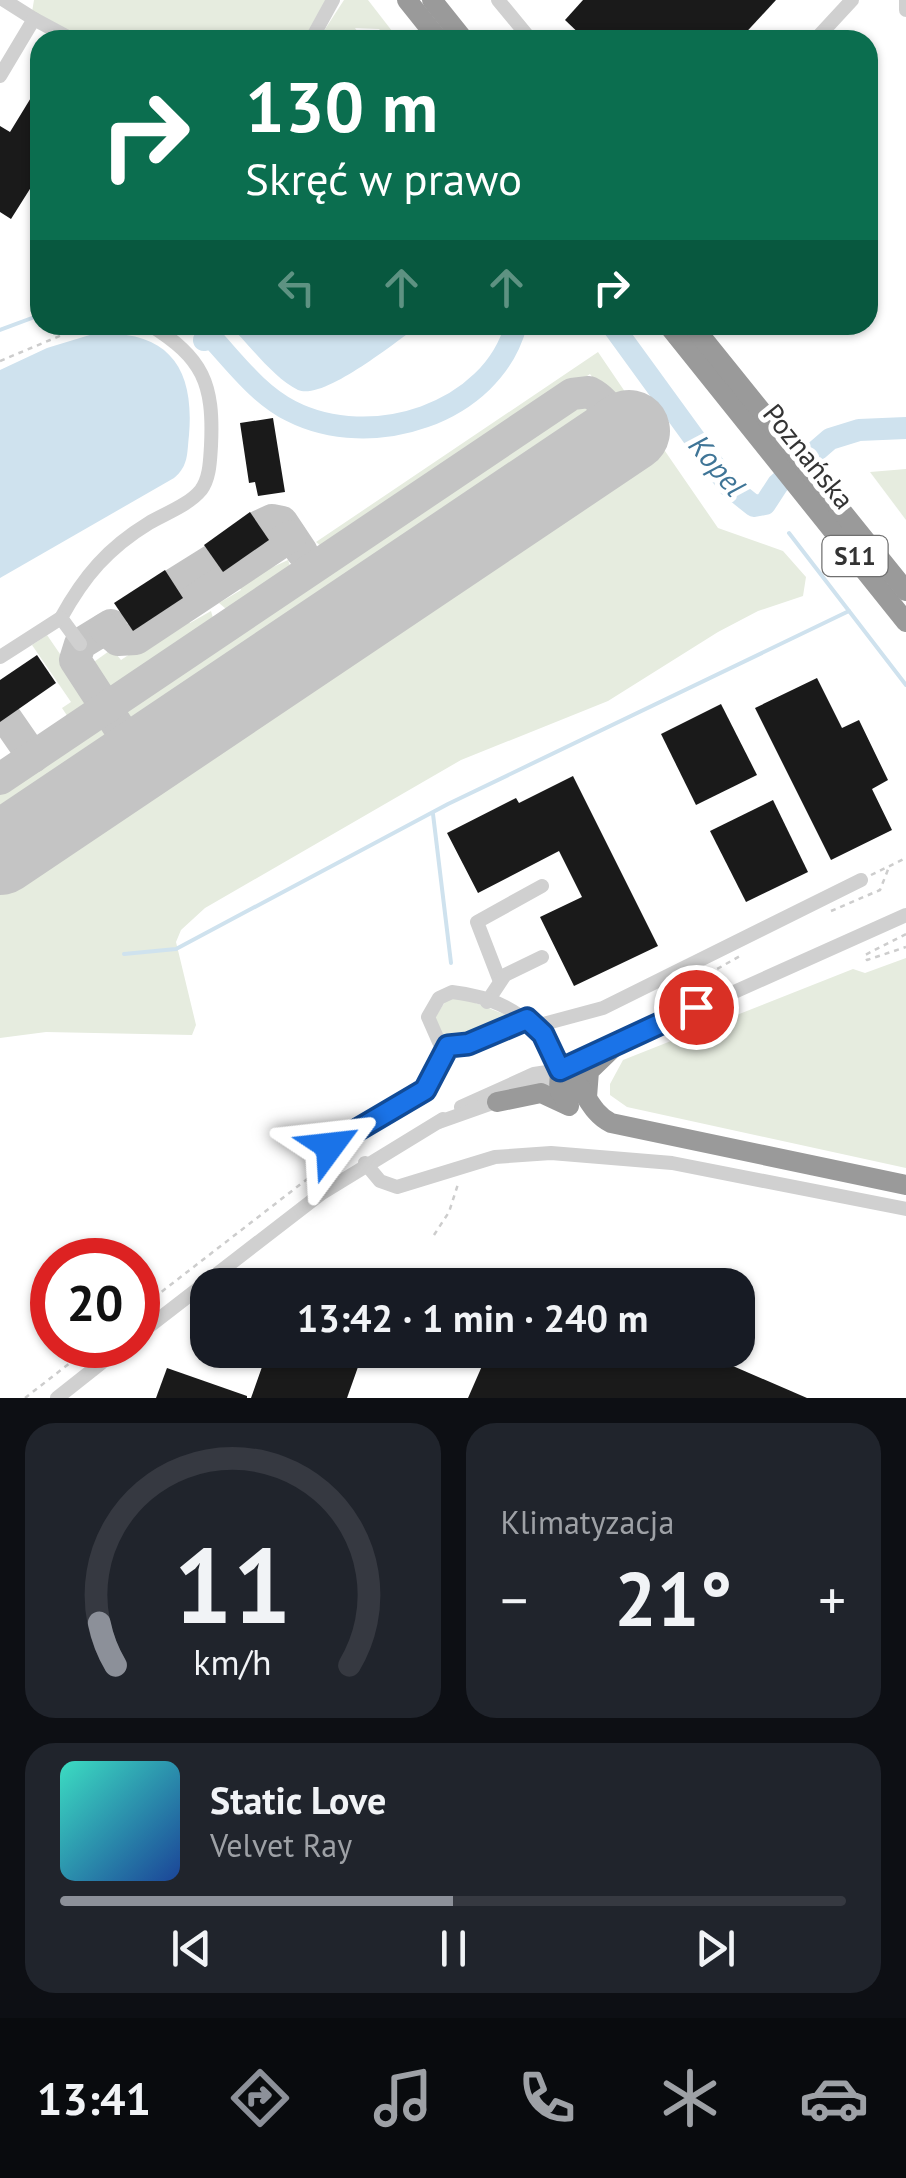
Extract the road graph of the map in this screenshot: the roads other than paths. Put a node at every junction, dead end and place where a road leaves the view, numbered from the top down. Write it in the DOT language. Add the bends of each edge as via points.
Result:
graph roads {
  1 [pos="333,0"];
  2 [pos="407,0"];
  3 [pos="432,0"];
  4 [pos="498,0"];
  5 [pos="852,0"];
  6 [pos="906,1"];
  7 [pos="15,3"];
  8 [pos="906,10"];
  9 [pos="34,19"];
  10 [pos="54,30"];
  11 [pos="316,30"];
  12 [pos="431,30"];
  13 [pos="456,30"];
  14 [pos="522,30"];
  15 [pos="825,30"];
  16 [pos="0,76"];
  17 [pos="164,335"];
  18 [pos="677,335"];
  19 [pos="699,335"];
  20 [pos="772,439"];
  21 [pos="810,485"];
  22 [pos="906,591"];
  23 [pos="62,618"];
  24 [pos="906,622"];
  25 [pos="80,644"];
  26 [pos="0,658"];
  27 [pos="861,880"];
  28 [pos="542,886"];
  29 [pos="906,914"];
  30 [pos="542,957"];
  31 [pos="500,980"];
  32 [pos="487,1002"];
  33 [pos="531,1022"];
  34 [pos="617,1044"];
  35 [pos="448,1046"];
  36 [pos="560,1070"];
  37 [pos="497,1102"];
  38 [pos="578,1102"];
  39 [pos="438,1122"];
  40 [pos="333,1144"];
  41 [pos="366,1163"];
  42 [pos="906,1185"];
  43 [pos="906,1209"];
  44 [pos="160,1318"];
  45 [pos="95,1368"];
  46 [pos="57,1398"];
  1 -- 11 [label="street"];
  2 -- 12 [label="highway"];
  3 -- 13 [label="highway"];
  4 -- 14 [label="street"];
  5 -- 15 [label="street"];
  6 -- 8 [label="street"];
  7 -- 9 [label="street"];
  9 -- 10 [label="street"];
  9 -- 16 [label="street"];
  17 -- 23 [label="street" via="190,353 205,378 212,426 206,482 106,552"];
  18 -- 20 [label="highway, Poznańska / S11"];
  19 -- 20 [label="highway, Poznańska / S11"];
  20 -- 21 [label="highway, Poznańska / S11"];
  21 -- 22 [label="highway, Poznańska / S11"];
  21 -- 24 [label="highway, Poznańska / S11"];
  23 -- 25 [label="street"];
  23 -- 26 [label="street"];
  27 -- 33 [label="street" via="603,1008"];
  28 -- 31 [label="street" via="477,922"];
  29 -- 34 [label="street"];
  30 -- 31 [label="street"];
  31 -- 32 [label="street"];
  32 -- 33 [label="street"];
  32 -- 35 [label="street" via="452,992 435,1002 430,1028"];
  33 -- 35 [label="street"];
  33 -- 36 [label="street"];
  34 -- 36 [label="street"];
  34 -- 38 [label="highway" via="589,1071"];
  35 -- 40 [label="street" via="425,1090"];
  36 -- 37 [label="street"];
  36 -- 38 [label="highway" via="574,1077"];
  36 -- 39 [label="street" via="534,1074"];
  37 -- 38 [label="highway" via="541,1093"];
  37 -- 39 [label="street"];
  38 -- 42 [label="highway" via="631,1129"];
  39 -- 41 [label="street"];
  41 -- 43 [label="street" via="380,1180 397,1186 529,1153 632,1158"];
  41 -- 44 [label="street"];
  45 -- 46 [label="street"];
}
